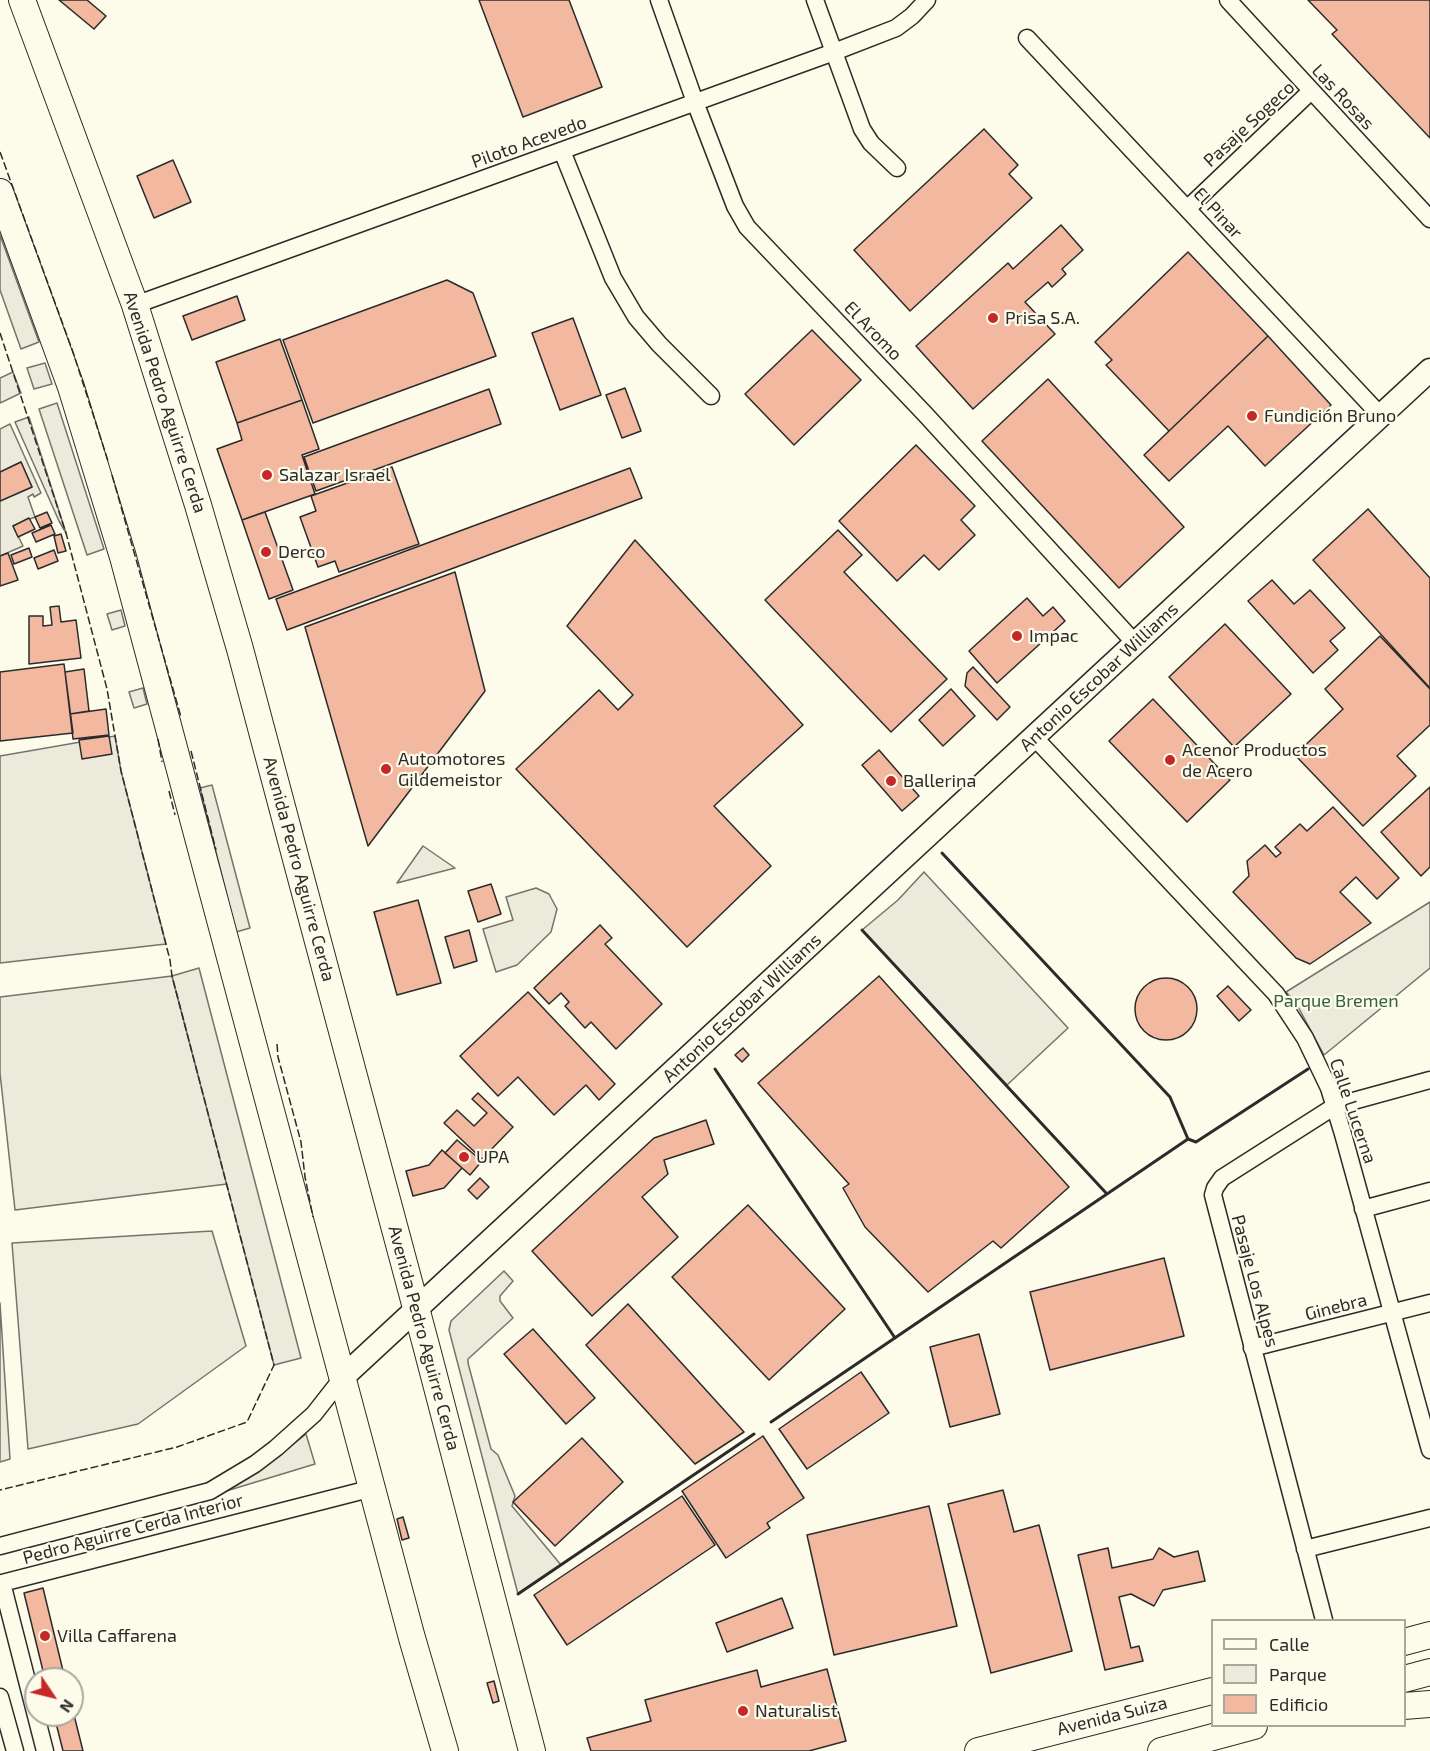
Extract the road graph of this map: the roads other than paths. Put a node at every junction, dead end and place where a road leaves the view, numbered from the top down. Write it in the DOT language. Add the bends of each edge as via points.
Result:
graph roads {
  1 [pos="22,0"];
  2 [pos="659,0"];
  3 [pos="815,0"];
  4 [pos="927,0"];
  5 [pos="1227,0"];
  6 [pos="1027,38"];
  7 [pos="834,52"];
  8 [pos="1311,91"];
  9 [pos="695,102"];
  10 [pos="562,151"];
  11 [pos="897,168"];
  12 [pos="0,192"];
  13 [pos="1187,209"];
  14 [pos="1430,219"];
  15 [pos="135,306"];
  16 [pos="1430,370"];
  17 [pos="711,396"];
  18 [pos="1381,416"];
  19 [pos="1135,644"];
  20 [pos="1034,737"];
  21 [pos="1430,1080"];
  22 [pos="1335,1106"];
  23 [pos="1430,1191"];
  24 [pos="1363,1209"];
  25 [pos="1430,1303"];
  26 [pos="417,1310"];
  27 [pos="1392,1313"];
  28 [pos="1252,1348"];
  29 [pos="343,1377"];
  30 [pos="1424,1407"];
  31 [pos="1430,1450"];
  32 [pos="372,1488"];
  33 [pos="1430,1518"];
  34 [pos="0,1546"];
  35 [pos="1305,1549"];
  36 [pos="1324,1619"];
  37 [pos="1430,1672"];
  38 [pos="1406,1678"];
  39 [pos="1211,1691"];
  40 [pos="0,1697"];
  41 [pos="1430,1704"];
  42 [pos="1406,1706"];
  43 [pos="1247,1727"];
  44 [pos="15,1751"];
  45 [pos="45,1751"];
  46 [pos="445,1751"];
  47 [pos="532,1751"];
  48 [pos="978,1751"];
  49 [pos="1161,1751"];
  1 -- 15 [label="main road, Avenida Pedro Aguirre Cerda"];
  2 -- 9 [label="street, El Aromo"];
  3 -- 7 [label="street"];
  4 -- 7 [label="street, Piloto Acevedo" via="896,28"];
  5 -- 8 [label="street, Las Rosas"];
  6 -- 13 [label="street, El Pinar"];
  7 -- 9 [label="street, Piloto Acevedo"];
  7 -- 11 [label="street" via="862,129"];
  8 -- 13 [label="street, Pasaje Sogeco"];
  8 -- 14 [label="street, Las Rosas"];
  9 -- 10 [label="street, Piloto Acevedo"];
  9 -- 19 [label="street, El Aromo" via="735,206 747,227"];
  10 -- 15 [label="street, Piloto Acevedo"];
  10 -- 17 [label="street" via="613,278 636,317"];
  12 -- 29 [label="main road" via="71,387 123,557"];
  13 -- 18 [label="street, El Pinar"];
  15 -- 26 [label="main road, Avenida Pedro Aguirre Cerda" via="240,649"];
  16 -- 18 [label="street, Antonio Escobar Williams"];
  18 -- 19 [label="street, Antonio Escobar Williams"];
  19 -- 20 [label="street, Antonio Escobar Williams"];
  20 -- 22 [label="street, Calle Lucerna" via="1276,994 1305,1038"];
  20 -- 26 [label="street, Antonio Escobar Williams"];
  21 -- 22 [label="street, Pasaje Los Alpes"];
  22 -- 24 [label="street, Calle Lucerna"];
  22 -- 28 [label="street, Pasaje Los Alpes" via="1222,1178 1215,1188 1214,1201"];
  23 -- 24 [label="street"];
  24 -- 27 [label="street, Calle Lucerna"];
  25 -- 27 [label="street, Ginebra"];
  26 -- 29 [label="street, Antonio Escobar Williams"];
  26 -- 47 [label="main road, Avenida Pedro Aguirre Cerda"];
  27 -- 28 [label="street, Ginebra"];
  27 -- 30 [label="street, Calle Lucerna"];
  28 -- 35 [label="street, Pasaje Los Alpes"];
  29 -- 32 [label="main road"];
  29 -- 34 [label="street, Antonio Escobar Williams" via="314,1414 276,1448 210,1491"];
  30 -- 31 [label="street, Calle Lucerna"];
  32 -- 45 [label="street, Pedro Aguirre Cerda Interior" via="2,1583"];
  32 -- 46 [label="main road"];
  33 -- 35 [label="street"];
  35 -- 36 [label="street, Pasaje Los Alpes"];
  37 -- 38 [label="main road"];
  39 -- 48 [label="main road, Avenida Suiza"];
  40 -- 44 [label="street"];
  41 -- 42 [label="main road"];
  43 -- 49 [label="main road"];
}
